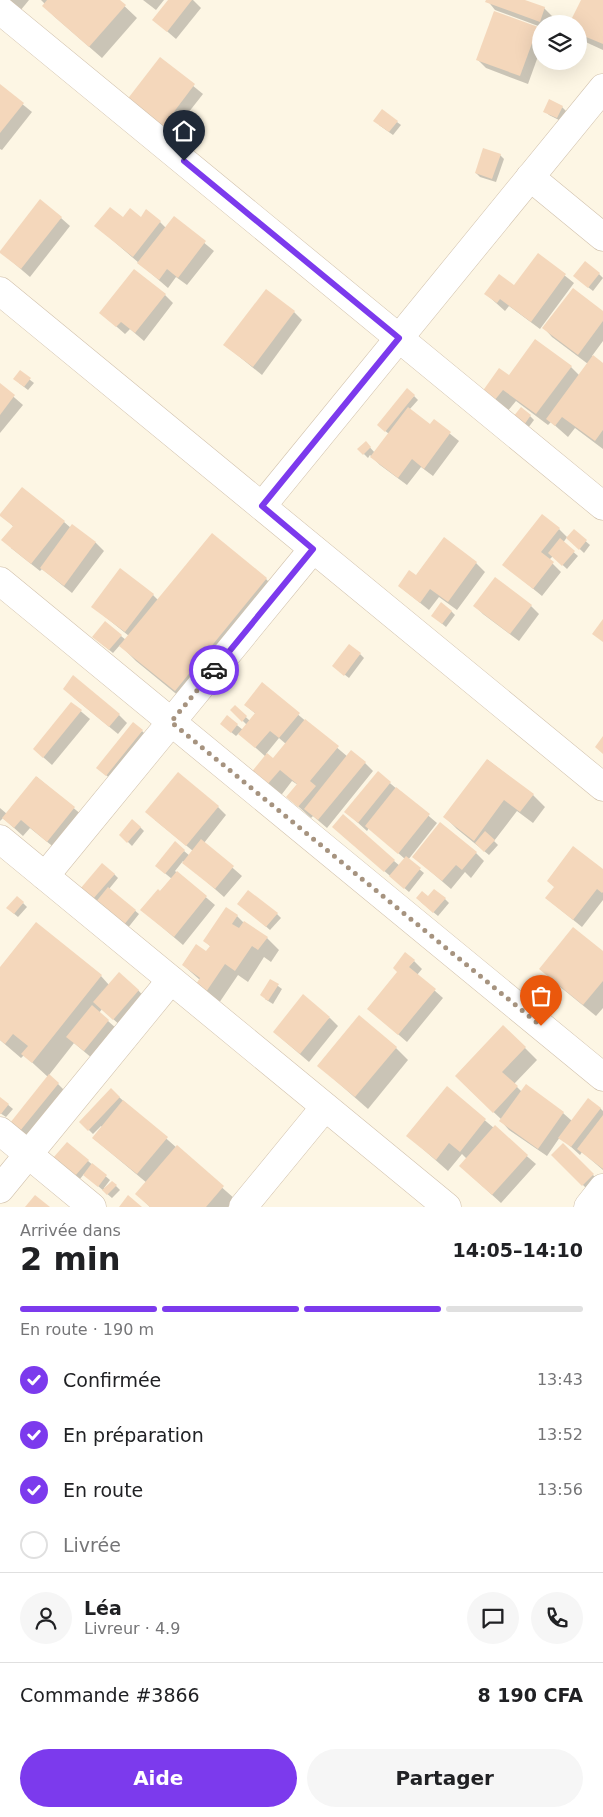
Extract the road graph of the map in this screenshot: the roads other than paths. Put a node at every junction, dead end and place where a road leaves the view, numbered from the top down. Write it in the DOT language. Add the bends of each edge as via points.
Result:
graph roads {
  1 [pos="0,10"];
  2 [pos="603,88"];
  3 [pos="530,177"];
  4 [pos="603,237"];
  5 [pos="0,291"];
  6 [pos="399,338"];
  7 [pos="262,506"];
  8 [pos="603,506"];
  9 [pos="313,549"];
  10 [pos="0,581"];
  11 [pos="171,722"];
  12 [pos="603,787"];
  13 [pos="0,839"];
  14 [pos="45,876"];
  15 [pos="171,980"];
  16 [pos="603,1077"];
  17 [pos="325,1106"];
  18 [pos="0,1131"];
  19 [pos="28,1155"];
  20 [pos="603,1188"];
  21 [pos="0,1189"];
  22 [pos="92,1207"];
  23 [pos="243,1207"];
  24 [pos="447,1207"];
  25 [pos="588,1207"];
  1 -- 6 [label="street"];
  2 -- 3 [label="street"];
  3 -- 4 [label="street"];
  3 -- 6 [label="street"];
  5 -- 7 [label="street"];
  6 -- 7 [label="street"];
  6 -- 8 [label="street"];
  7 -- 9 [label="street"];
  9 -- 11 [label="street"];
  9 -- 12 [label="street"];
  10 -- 11 [label="street"];
  11 -- 14 [label="street"];
  11 -- 16 [label="street"];
  13 -- 14 [label="street"];
  14 -- 15 [label="street"];
  15 -- 17 [label="street"];
  15 -- 19 [label="street"];
  17 -- 23 [label="street"];
  17 -- 24 [label="street"];
  18 -- 19 [label="street"];
  19 -- 21 [label="street"];
  19 -- 22 [label="street"];
  20 -- 25 [label="street"];
}
